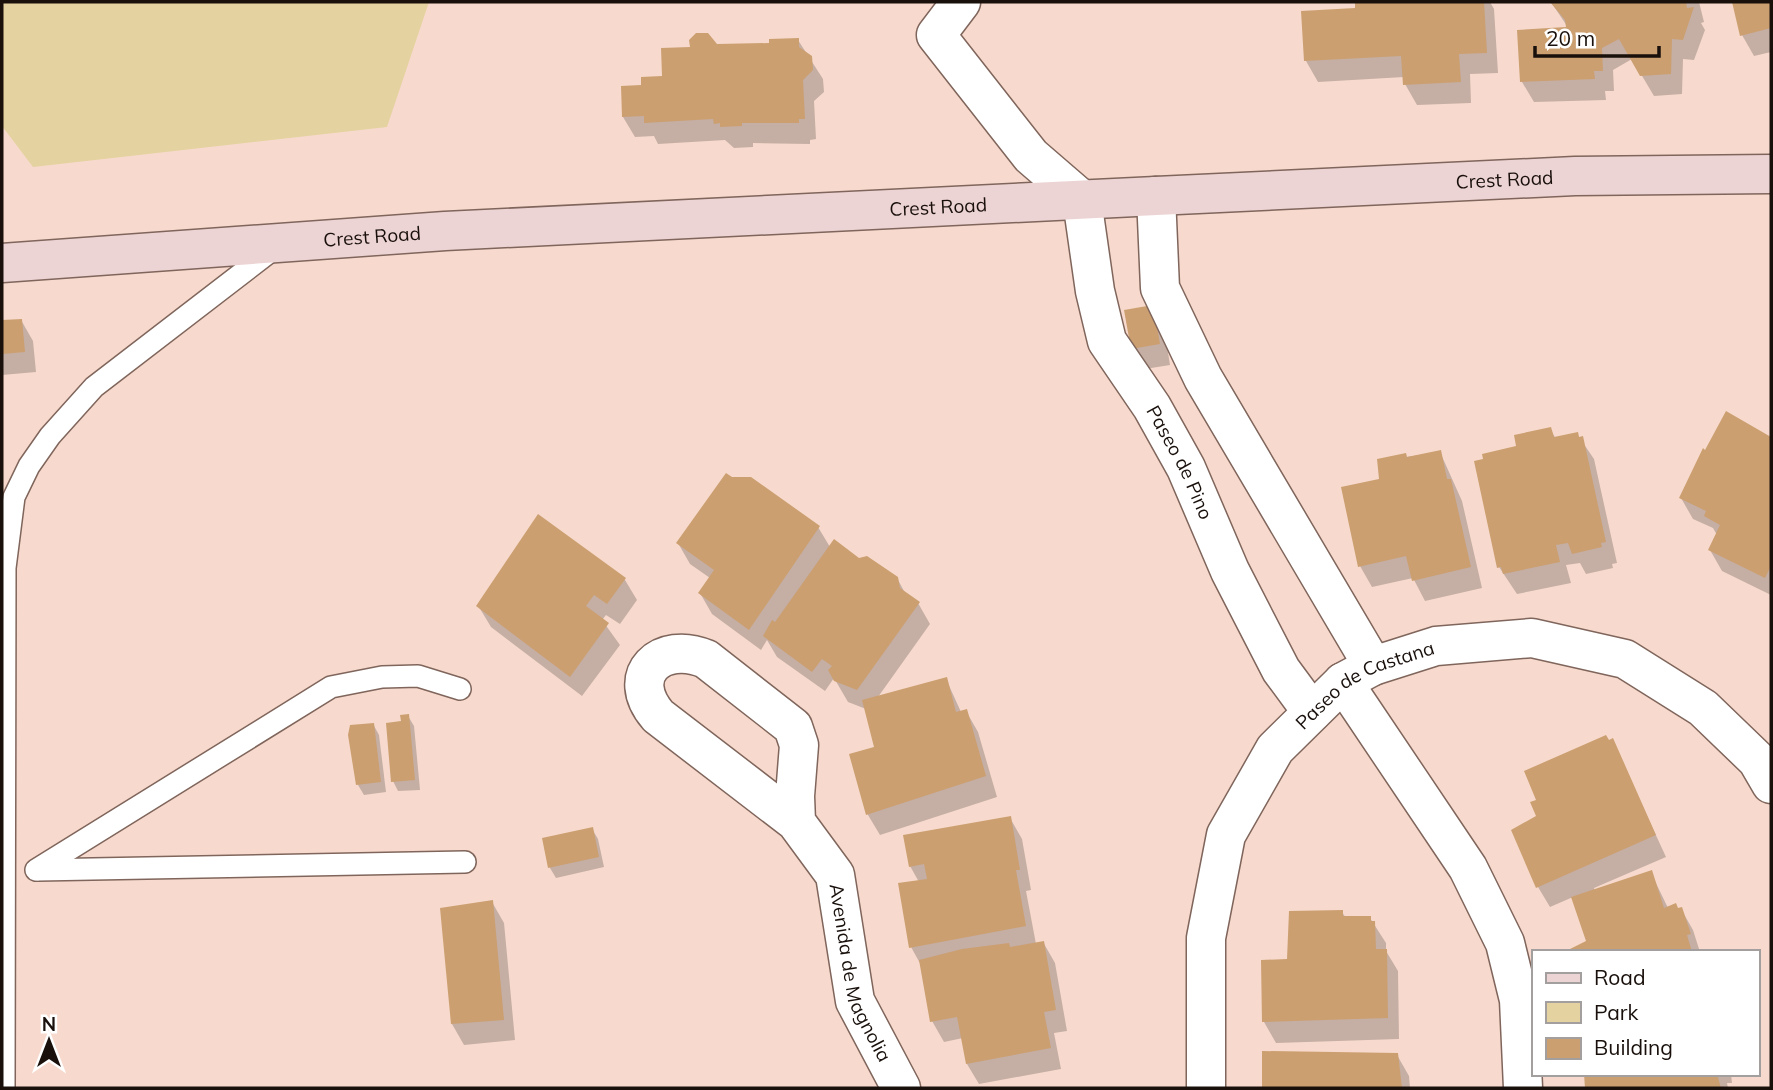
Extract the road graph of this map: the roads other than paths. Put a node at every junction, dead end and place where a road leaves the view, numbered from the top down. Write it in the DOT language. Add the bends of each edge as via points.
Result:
graph roads {
  1 [pos="961,2"];
  2 [pos="1771,174"];
  3 [pos="1156,195"];
  4 [pos="1082,200"];
  5 [pos="280,244"];
  6 [pos="2,262"];
  7 [pos="1358,674"];
  8 [pos="460,689"];
  9 [pos="1312,712"];
  10 [pos="1771,784"];
  11 [pos="796,822"];
  12 [pos="465,862"];
  13 [pos="36,870"];
  14 [pos="5,871"];
  15 [pos="4,1088"];
  16 [pos="901,1088"];
  17 [pos="1206,1088"];
  18 [pos="1524,1088"];
  1 -- 4 [label="street" via="936,35 1031,156"];
  2 -- 3 [label="street, Crest Road" via="1575,176"];
  3 -- 4 [label="street, Crest Road"];
  3 -- 7 [label="street" via="1160,288"];
  4 -- 5 [label="street, Crest Road" via="446,231"];
  4 -- 9 [label="street, Paseo de Pino" via="1107,341 1186,468 1230,571 1281,670"];
  5 -- 6 [label="street, Crest Road"];
  5 -- 14 [label="lane" via="94,387 50,436 14,497 5,568"];
  7 -- 9 [label="street, Paseo de Castana"];
  7 -- 10 [label="street, Paseo de Castana" via="1436,646 1532,638 1625,659 1703,708 1757,760"];
  7 -- 18 [label="street" via="1505,943 1519,1000"];
  8 -- 13 [label="lane" via="418,676 382,677 331,687"];
  9 -- 17 [label="street, Paseo de Castana" via="1275,749 1226,835 1206,939"];
  11 -- 11 [label="street, Avenida de Magnolia" via="799,745 793,727 698,656 676,653 652,664 644,691 658,716"];
  11 -- 16 [label="street, Avenida de Magnolia" via="835,875 855,1001"];
  12 -- 13 [label="lane"];
  13 -- 14 [label="lane"];
  14 -- 15 [label="lane"];
}
